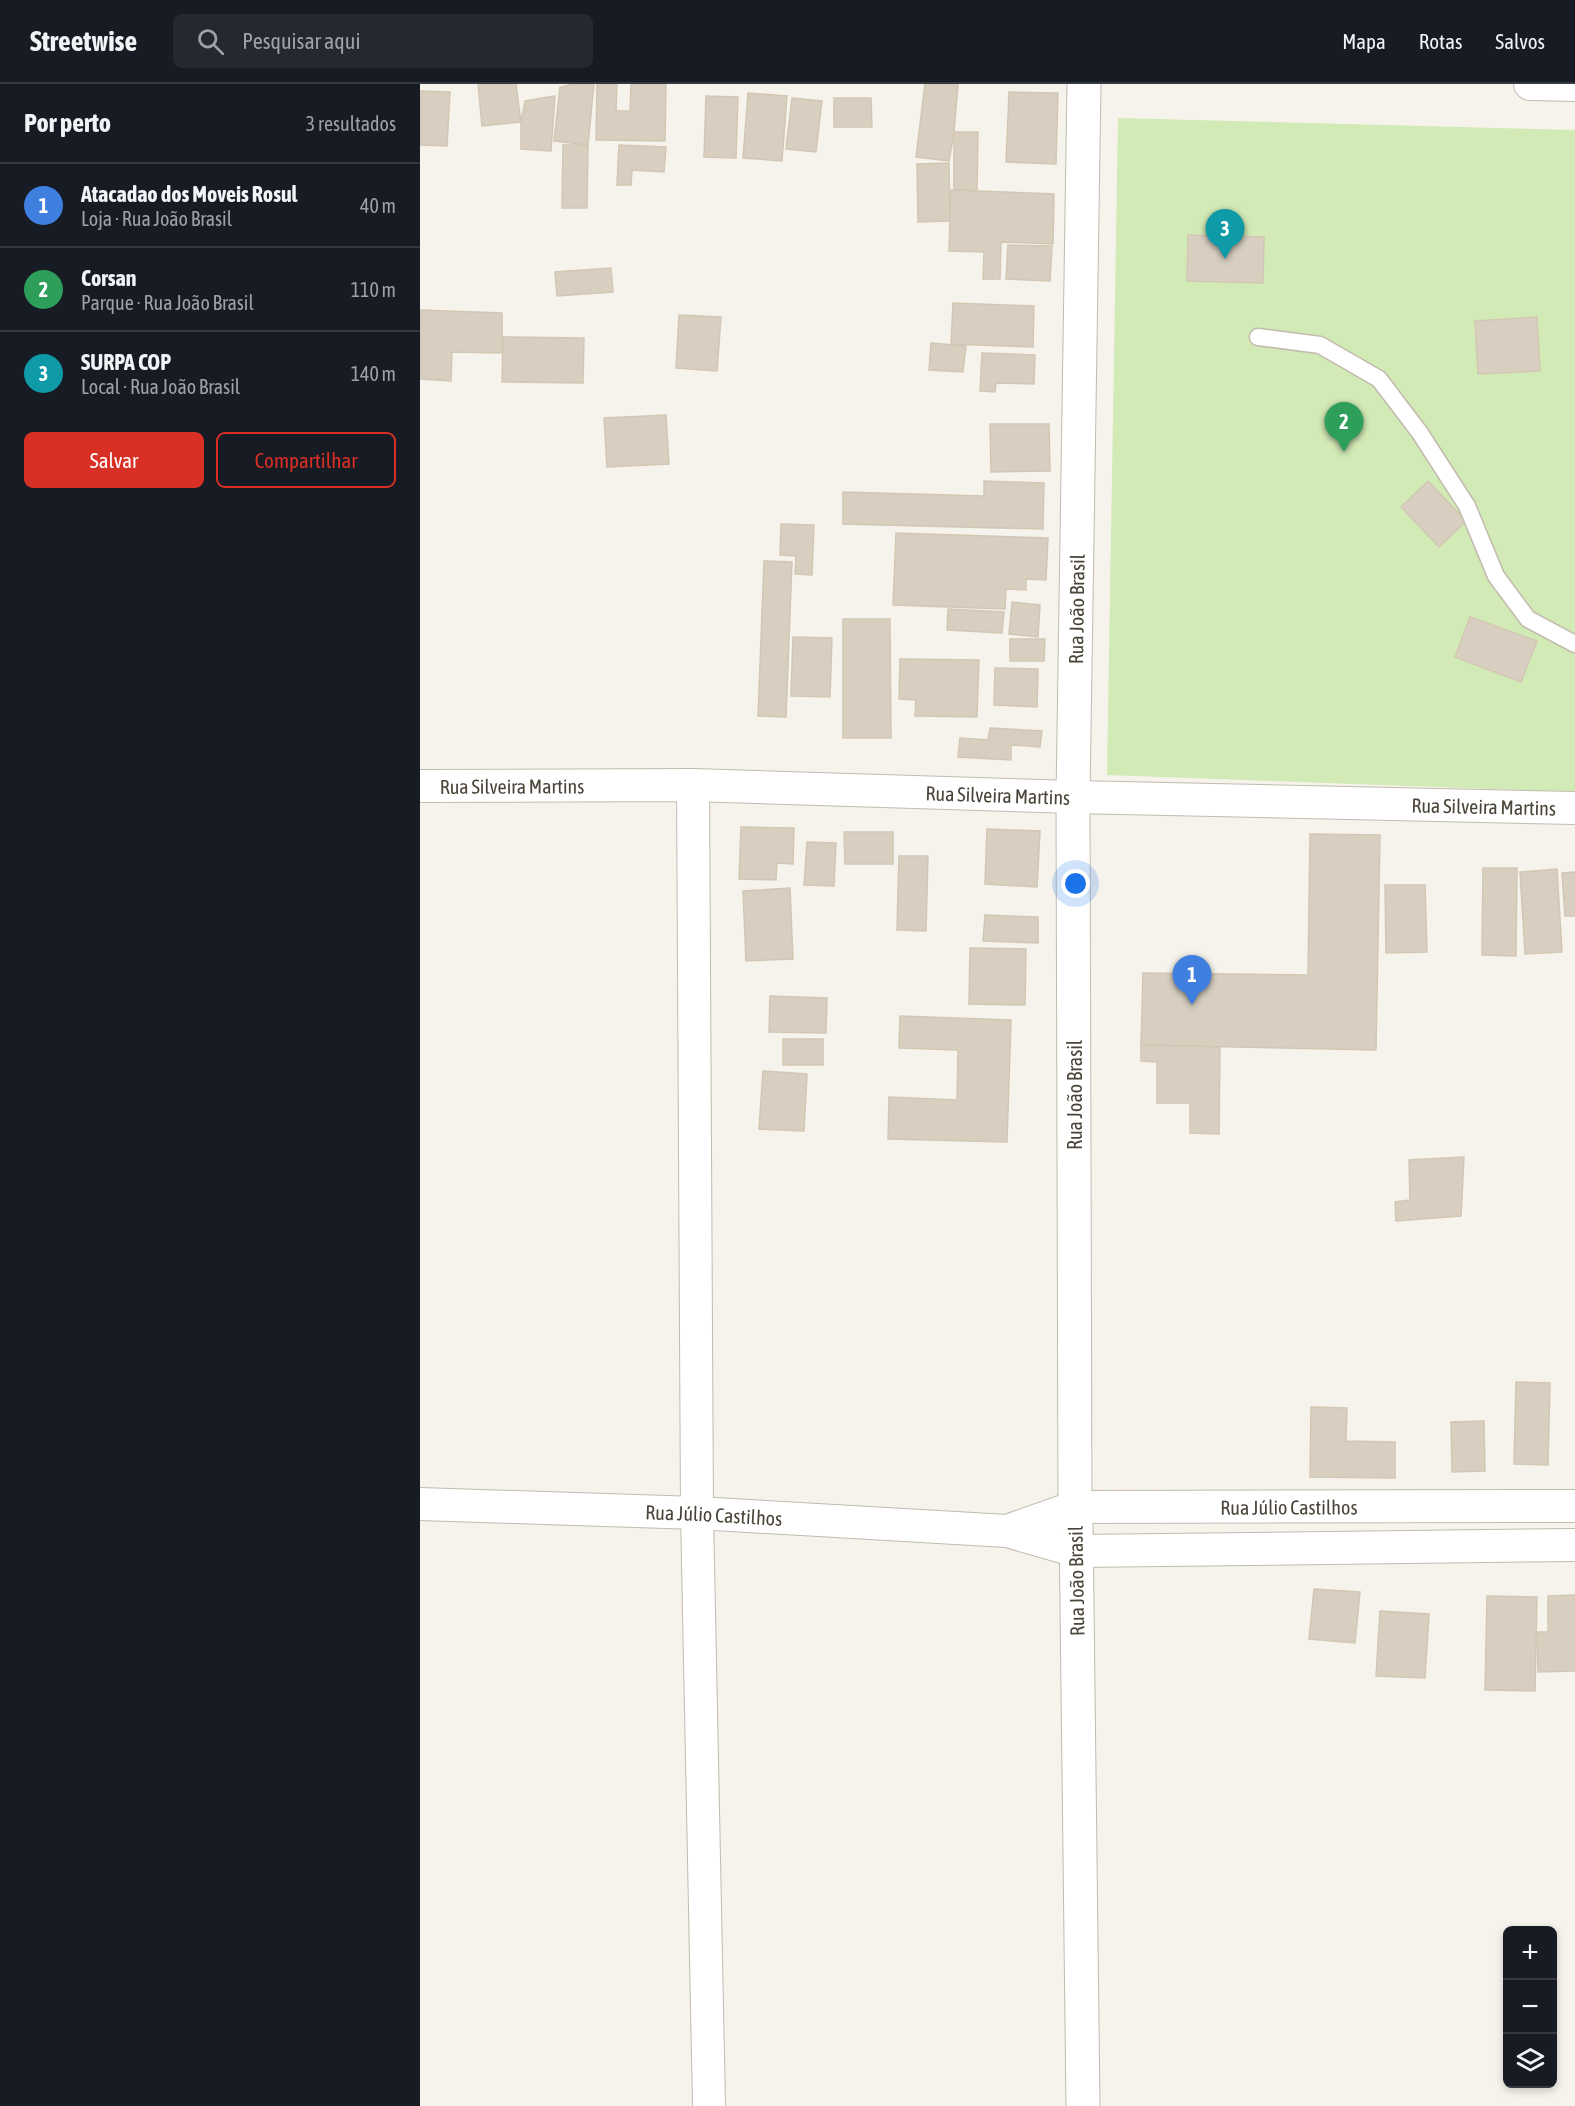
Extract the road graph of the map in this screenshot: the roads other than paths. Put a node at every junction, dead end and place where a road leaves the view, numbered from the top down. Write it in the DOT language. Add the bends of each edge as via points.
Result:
graph roads {
  1 [pos="1084,84"];
  2 [pos="1530,84"];
  3 [pos="1575,85"];
  4 [pos="1258,337"];
  5 [pos="1575,644"];
  6 [pos="693,785"];
  7 [pos="420,786"];
  8 [pos="1073,797"];
  9 [pos="1575,808"];
  10 [pos="420,1504"];
  11 [pos="1575,1506"];
  12 [pos="1075,1508"];
  13 [pos="697,1513"];
  14 [pos="1007,1531"];
  15 [pos="1575,1545"];
  16 [pos="1076,1551"];
  17 [pos="709,2106"];
  18 [pos="1083,2106"];
  1 -- 8 [label="street, Rua João Brasil"];
  2 -- 3 [label="street"];
  4 -- 5 [label="lane" via="1320,345 1379,379 1467,506 1496,576 1528,619"];
  6 -- 7 [label="street, Rua Silveira Martins"];
  6 -- 8 [label="street, Rua Silveira Martins"];
  6 -- 13 [label="street"];
  8 -- 9 [label="street, Rua Silveira Martins"];
  8 -- 12 [label="street, Rua João Brasil"];
  10 -- 13 [label="street, Rua Júlio Castilhos"];
  11 -- 12 [label="street, Rua Júlio Castilhos"];
  12 -- 14 [label="street, Rua Júlio Castilhos"];
  12 -- 16 [label="street, Rua João Brasil"];
  13 -- 14 [label="street, Rua Júlio Castilhos"];
  13 -- 17 [label="street"];
  14 -- 16 [label="street, Rua Júlio Castilhos"];
  15 -- 16 [label="street, Rua Júlio Castilhos"];
  16 -- 18 [label="street, Rua João Brasil"];
}
